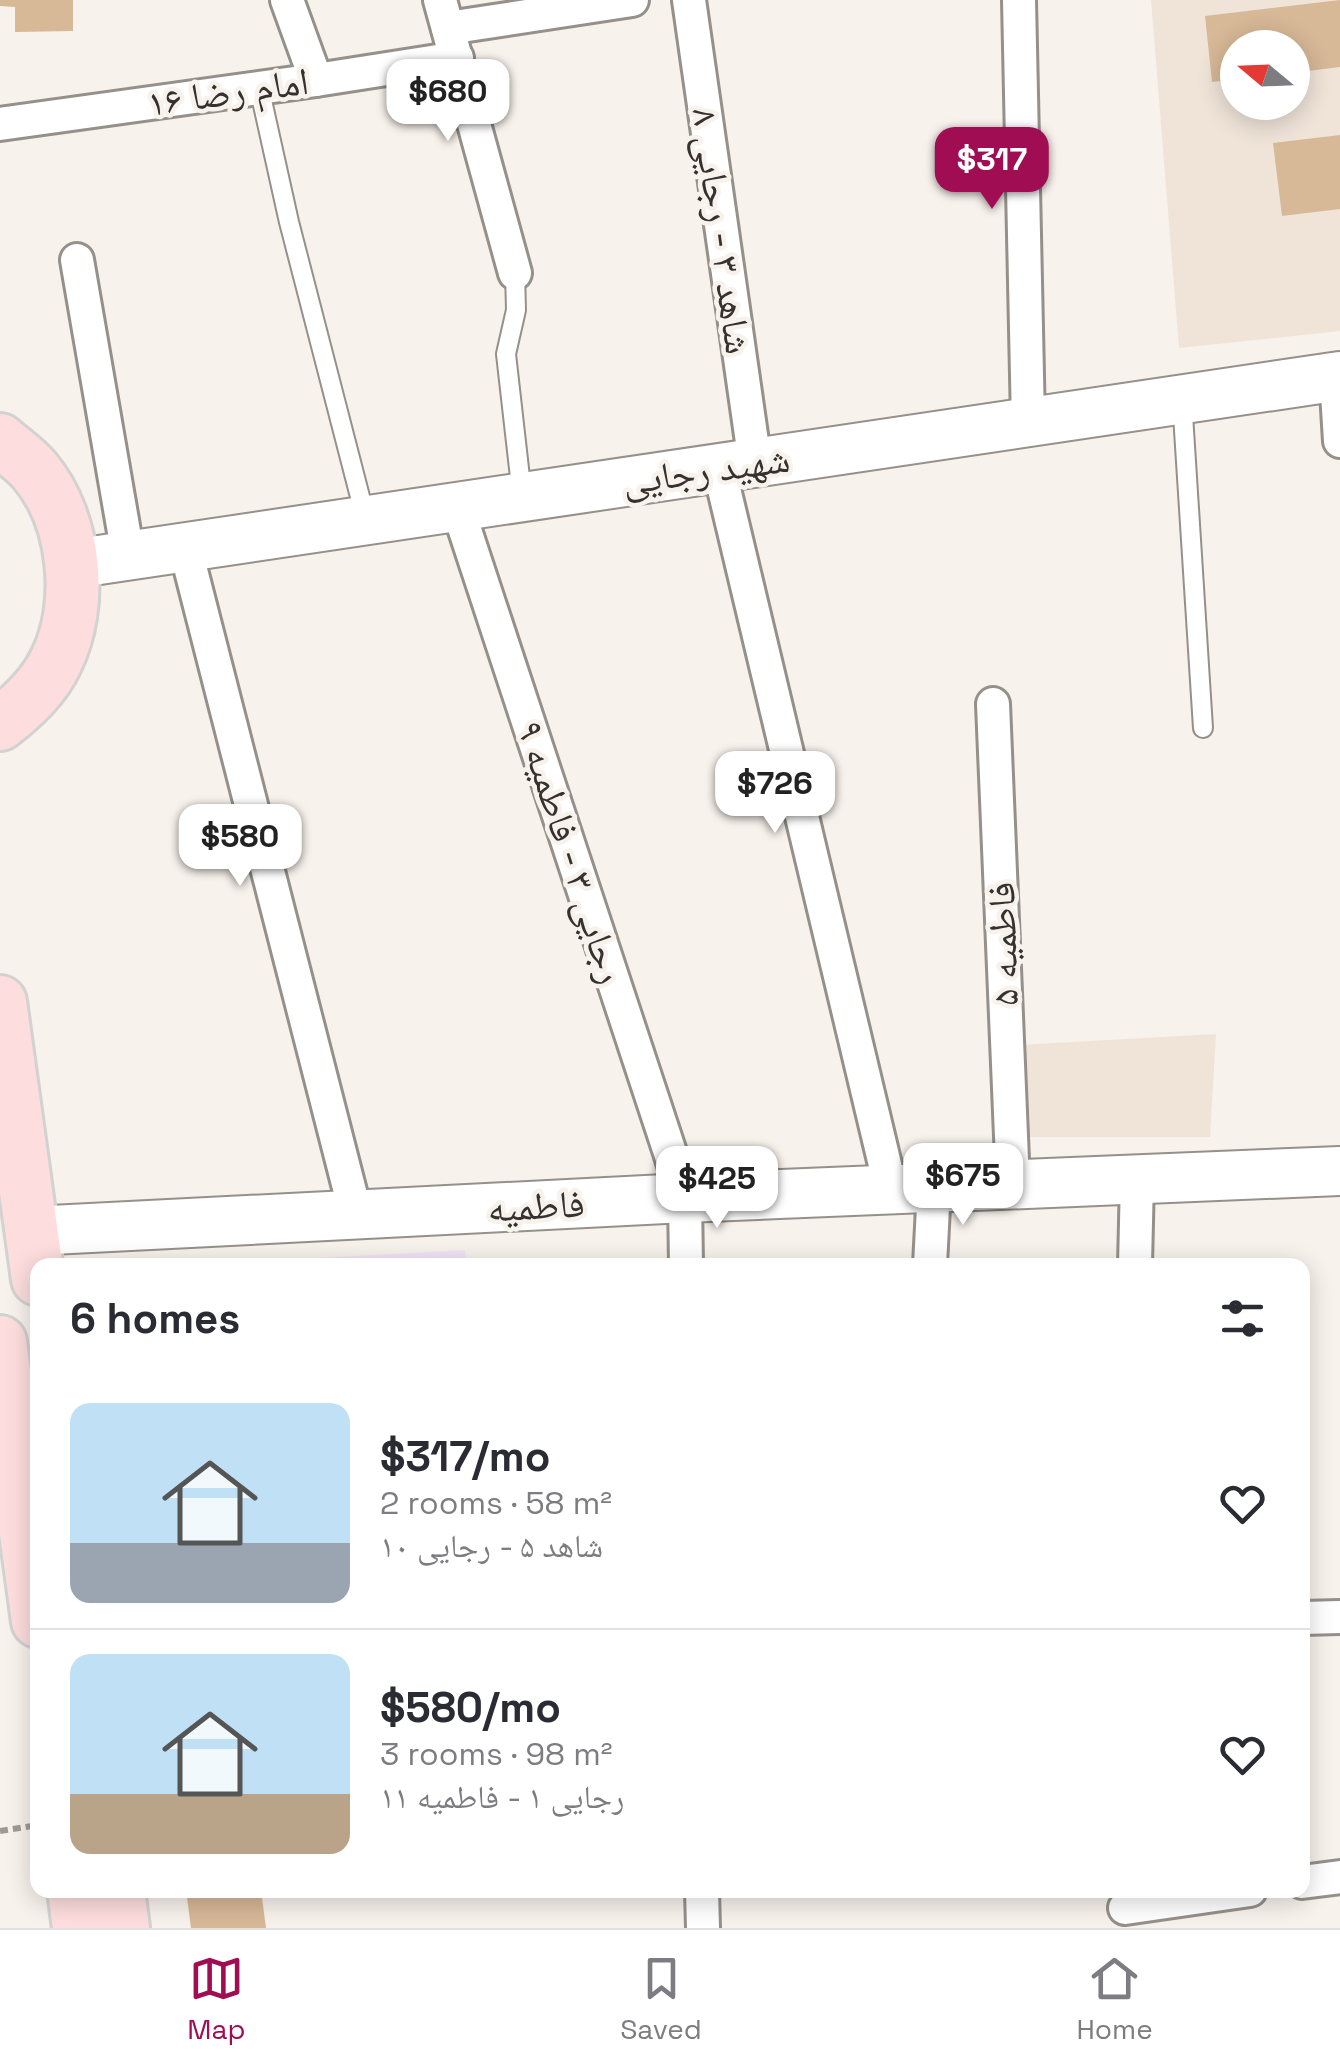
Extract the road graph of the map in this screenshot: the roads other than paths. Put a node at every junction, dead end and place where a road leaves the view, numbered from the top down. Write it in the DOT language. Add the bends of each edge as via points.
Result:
graph roads {
  1 [pos="287,0"];
  2 [pos="632,0"];
  3 [pos="689,0"];
  4 [pos="1018,0"];
  5 [pos="448,28"];
  6 [pos="316,80"];
  7 [pos="259,87"];
  8 [pos="0,124"];
  9 [pos="77,260"];
  10 [pos="515,272"];
  11 [pos="1338,376"];
  12 [pos="1182,399"];
  13 [pos="1028,422"];
  14 [pos="0,440"];
  15 [pos="1340,441"];
  16 [pos="737,465"];
  17 [pos="522,497"];
  18 [pos="457,506"];
  19 [pos="366,521"];
  20 [pos="185,547"];
  21 [pos="128,556"];
  22 [pos="72,564"];
  23 [pos="992,704"];
  24 [pos="0,724"];
  25 [pos="1203,728"];
  26 [pos="0,1002"];
  27 [pos="1340,1171"];
  28 [pos="1138,1179"];
  29 [pos="1013,1184"];
  30 [pos="913,1189"];
  31 [pos="685,1198"];
  32 [pos="356,1215"];
  33 [pos="34,1255"];
  34 [pos="686,1258"];
  35 [pos="928,1258"];
  36 [pos="1136,1258"];
  37 [pos="0,1342"];
  38 [pos="30,1563"];
  39 [pos="1310,1618"];
  40 [pos="1340,1618"];
  41 [pos="1340,1877"];
  42 [pos="1310,1881"];
  43 [pos="75,1898"];
  44 [pos="119,1898"];
  45 [pos="702,1898"];
  46 [pos="1197,1898"];
  47 [pos="1125,1909"];
  48 [pos="79,1928"];
  49 [pos="123,1928"];
  50 [pos="703,1928"];
  1 -- 6 [label="street"];
  2 -- 5 [label="street, امام رضا ۱۶"];
  3 -- 16 [label="street, شاهد ۳ - رجایی ۸"];
  4 -- 13 [label="street"];
  5 -- 6 [label="street, امام رضا ۱۶"];
  5 -- 10 [label="street"];
  6 -- 7 [label="street, امام رضا ۱۶"];
  7 -- 8 [label="street, امام رضا ۱۶"];
  7 -- 19 [label="lane"];
  9 -- 21 [label="street"];
  10 -- 17 [label="lane" via="516,310 506,354"];
  11 -- 12 [label="street, شهید رجایی"];
  11 -- 15 [label="street"];
  12 -- 13 [label="street, شهید رجایی"];
  12 -- 25 [label="lane"];
  13 -- 16 [label="street, شهید رجایی"];
  14 -- 22 [label="main road" via="35,471 62,516"];
  16 -- 17 [label="street, شهید رجایی"];
  16 -- 30 [label="street, شاهد ۳ - رجایی ۸"];
  17 -- 18 [label="street, شهید رجایی"];
  18 -- 19 [label="street, شهید رجایی"];
  18 -- 31 [label="street, رجایی ۳ - فاطمیه ۹"];
  19 -- 20 [label="street, شهید رجایی"];
  20 -- 21 [label="street, شهید رجایی"];
  20 -- 32 [label="street"];
  21 -- 22 [label="street, شهید رجایی"];
  22 -- 24 [label="main road" via="72,616 56,662 28,702"];
  23 -- 29 [label="street, فاطمیه ۵"];
  26 -- 33 [label="main road"];
  27 -- 28 [label="street, فاطمیه"];
  28 -- 29 [label="street, فاطمیه"];
  28 -- 36 [label="street"];
  29 -- 30 [label="street, فاطمیه"];
  30 -- 31 [label="street, فاطمیه"];
  30 -- 35 [label="street, شاهد ۳ - رجایی ۸"];
  31 -- 32 [label="street, فاطمیه"];
  31 -- 34 [label="street, رجایی ۳ - فاطمیه ۹"];
  32 -- 33 [label="street, فاطمیه"];
  37 -- 38 [label="main road"];
  39 -- 40 [label="street"];
  41 -- 42 [label="street"];
  43 -- 48 [label="main road"];
  44 -- 49 [label="main road"];
  45 -- 50 [label="street"];
  46 -- 47 [label="street"];
}
